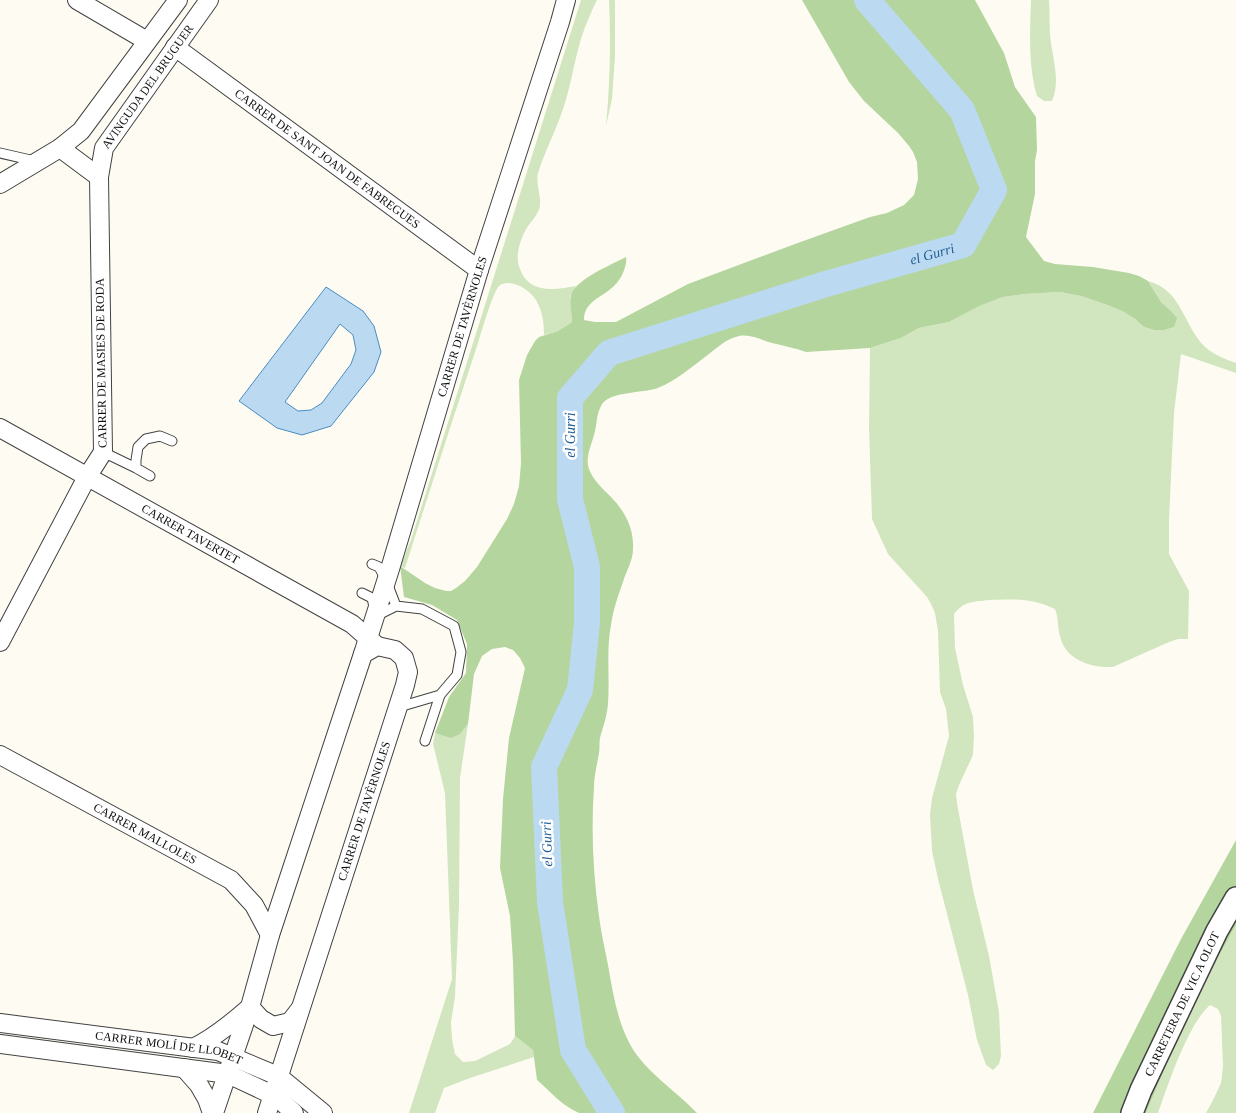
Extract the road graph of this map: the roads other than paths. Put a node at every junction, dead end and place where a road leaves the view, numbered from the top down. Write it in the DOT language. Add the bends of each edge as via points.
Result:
graph roads {
  1 [pos="76,0"];
  2 [pos="178,0"];
  3 [pos="209,0"];
  4 [pos="566,0"];
  5 [pos="147,41"];
  6 [pos="175,47"];
  7 [pos="60,148"];
  8 [pos="0,153"];
  9 [pos="38,162"];
  10 [pos="99,177"];
  11 [pos="0,184"];
  12 [pos="478,270"];
  13 [pos="0,428"];
  14 [pos="172,441"];
  15 [pos="103,452"];
  16 [pos="136,468"];
  17 [pos="150,476"];
  18 [pos="87,477"];
  19 [pos="372,564"];
  20 [pos="386,580"];
  21 [pos="362,593"];
  22 [pos="396,606"];
  23 [pos="376,616"];
  24 [pos="0,642"];
  25 [pos="369,646"];
  26 [pos="440,695"];
  27 [pos="398,707"];
  28 [pos="425,741"];
  29 [pos="0,755"];
  30 [pos="1236,898"];
  31 [pos="270,935"];
  32 [pos="250,1007"];
  33 [pos="300,1009"];
  34 [pos="0,1023"];
  35 [pos="0,1044"];
  36 [pos="192,1048"];
  37 [pos="231,1066"];
  38 [pos="184,1068"];
  39 [pos="278,1076"];
  40 [pos="273,1095"];
  41 [pos="213,1113"];
  42 [pos="267,1113"];
  43 [pos="294,1113"];
  44 [pos="323,1113"];
  45 [pos="1132,1113"];
  1 -- 5 [label="street"];
  2 -- 5 [label="street"];
  3 -- 6 [label="street, AVINGUDA DEL BRUGUER"];
  4 -- 12 [label="street, CARRER DE TAVÈRNOLES"];
  5 -- 7 [label="street" via="81,131"];
  6 -- 10 [label="street, AVINGUDA DEL BRUGUER" via="104,148"];
  6 -- 12 [label="street, CARRER DE SANT JOAN DE FABREGUES"];
  7 -- 9 [label="street"];
  7 -- 10 [label="street"];
  8 -- 9 [label="lane"];
  9 -- 11 [label="street"];
  10 -- 15 [label="street, CARRER DE MASIES DE RODA"];
  12 -- 20 [label="street, CARRER DE TAVÈRNOLES"];
  13 -- 18 [label="street, CARRER TAVERTET"];
  14 -- 16 [label="lane" via="160,436 146,439 138,447"];
  15 -- 16 [label="lane"];
  15 -- 18 [label="street, CARRER DE MASIES DE RODA"];
  16 -- 17 [label="lane"];
  18 -- 24 [label="street, CARRER DE MASIES DE RODA"];
  18 -- 25 [label="street, CARRER TAVERTET" via="352,624"];
  19 -- 20 [label="lane" via="379,567"];
  20 -- 22 [label="lane"];
  20 -- 23 [label="street, CARRER DE TAVÈRNOLES"];
  21 -- 23 [label="lane" via="372,598"];
  22 -- 23 [label="lane"];
  22 -- 26 [label="lane" via="422,610 454,626 461,652 457,676"];
  23 -- 25 [label="street, CARRER DE TAVÈRNOLES"];
  25 -- 27 [label="street, CARRER DE TAVÈRNOLES" via="395,650 404,658 408,672"];
  25 -- 31 [label="street, CARRER DE TAVÈRNOLES"];
  26 -- 27 [label="lane"];
  26 -- 28 [label="lane"];
  27 -- 33 [label="street, CARRER DE TAVÈRNOLES"];
  29 -- 31 [label="street, CARRER MALLOLES" via="231,880 254,905"];
  30 -- 45 [label="street, CARRETERA DE VIC A OLOT" via="1212,940"];
  31 -- 32 [label="street, CARRER DE TAVÈRNOLES"];
  32 -- 33 [label="street" via="260,1019 273,1026 290,1022"];
  32 -- 36 [label="street" via="207,1041"];
  32 -- 37 [label="street, CARRER DE TAVÈRNOLES"];
  33 -- 39 [label="street, CARRER DE TAVÈRNOLES"];
  34 -- 36 [label="street, CARRER MOLÍ DE LLOBET"];
  35 -- 38 [label="street, CARRER MOLÍ DE LLOBET"];
  36 -- 37 [label="street, CARRER MOLÍ DE LLOBET" via="218,1052"];
  37 -- 38 [label="street, CARRER MOLÍ DE LLOBET"];
  37 -- 39 [label="street, CARRER MOLÍ DE LLOBET"];
  37 -- 40 [label="street, CARRER MOLÍ DE LLOBET"];
  37 -- 41 [label="street, CARRER DE TAVÈRNOLES"];
  38 -- 41 [label="street, CARRER DE TAVÈRNOLES" via="199,1084"];
  39 -- 40 [label="street, CARRER DE TAVÈRNOLES"];
  39 -- 44 [label="street, CARRER MOLÍ DE LLOBET"];
  40 -- 42 [label="street, CARRER DE TAVÈRNOLES"];
  40 -- 43 [label="street, CARRER MOLÍ DE LLOBET"];
}
